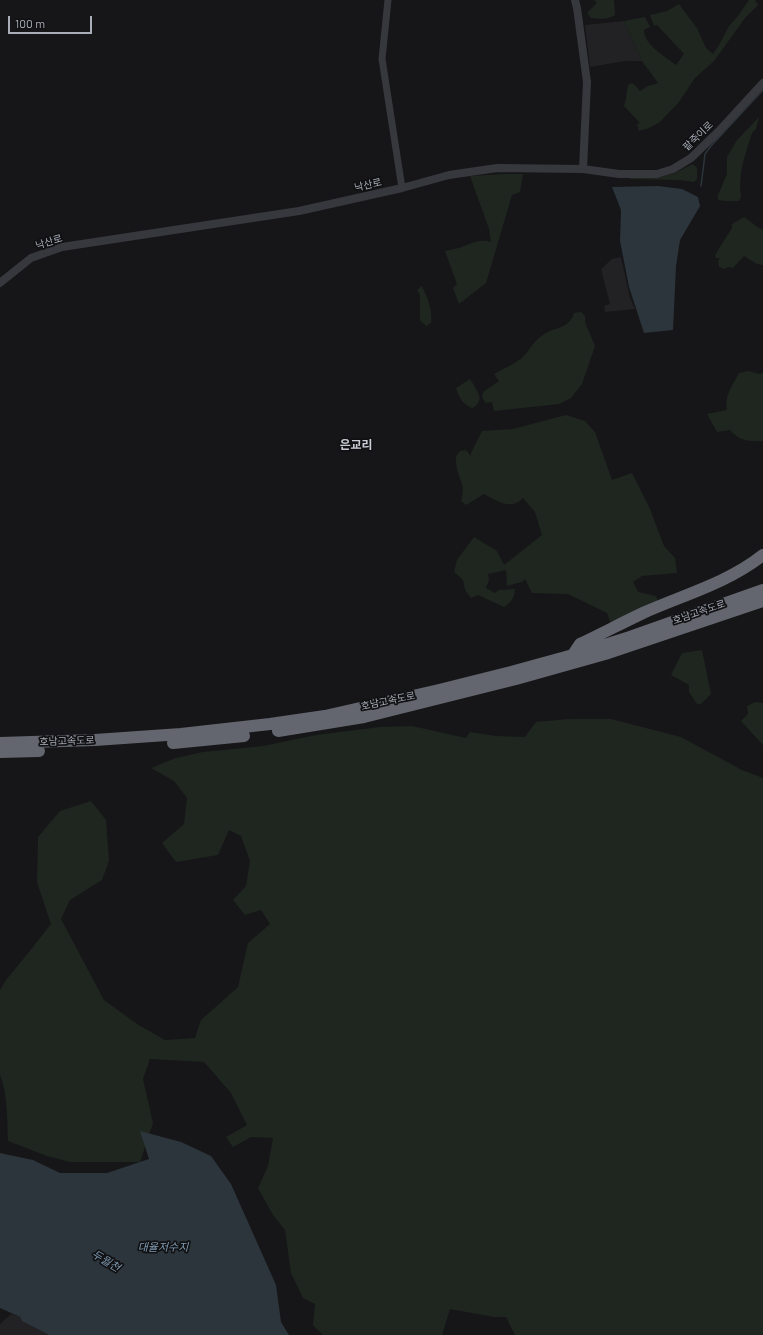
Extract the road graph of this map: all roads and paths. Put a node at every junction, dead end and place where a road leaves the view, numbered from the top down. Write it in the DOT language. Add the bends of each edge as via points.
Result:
graph roads {
  1 [pos="388,0"];
  2 [pos="574,0"];
  3 [pos="763,83"];
  4 [pos="583,169"];
  5 [pos="402,188"];
  6 [pos="0,283"];
  7 [pos="763,555"];
  8 [pos="763,590"];
  9 [pos="763,601"];
  10 [pos="572,655"];
  11 [pos="0,743"];
  12 [pos="0,752"];
  1 -- 5 [label="street" via="382,59"];
  2 -- 4 [label="street" via="587,82"];
  3 -- 4 [label="street, 팥죽이로" via="691,158 673,169 657,174 619,174"];
  4 -- 5 [label="street, 낙산로" via="497,168 449,175"];
  5 -- 6 [label="street, 낙산로" via="299,211 62,247 31,258"];
  7 -- 10 [label="highway" via="740,571 580,644"];
  8 -- 10 [label="highway, 호남고속도로"];
  9 -- 12 [label="highway, 호남고속도로" via="606,654 364,717 204,741"];
  10 -- 11 [label="highway, 호남고속도로" via="439,690 325,716 139,738"];
}
